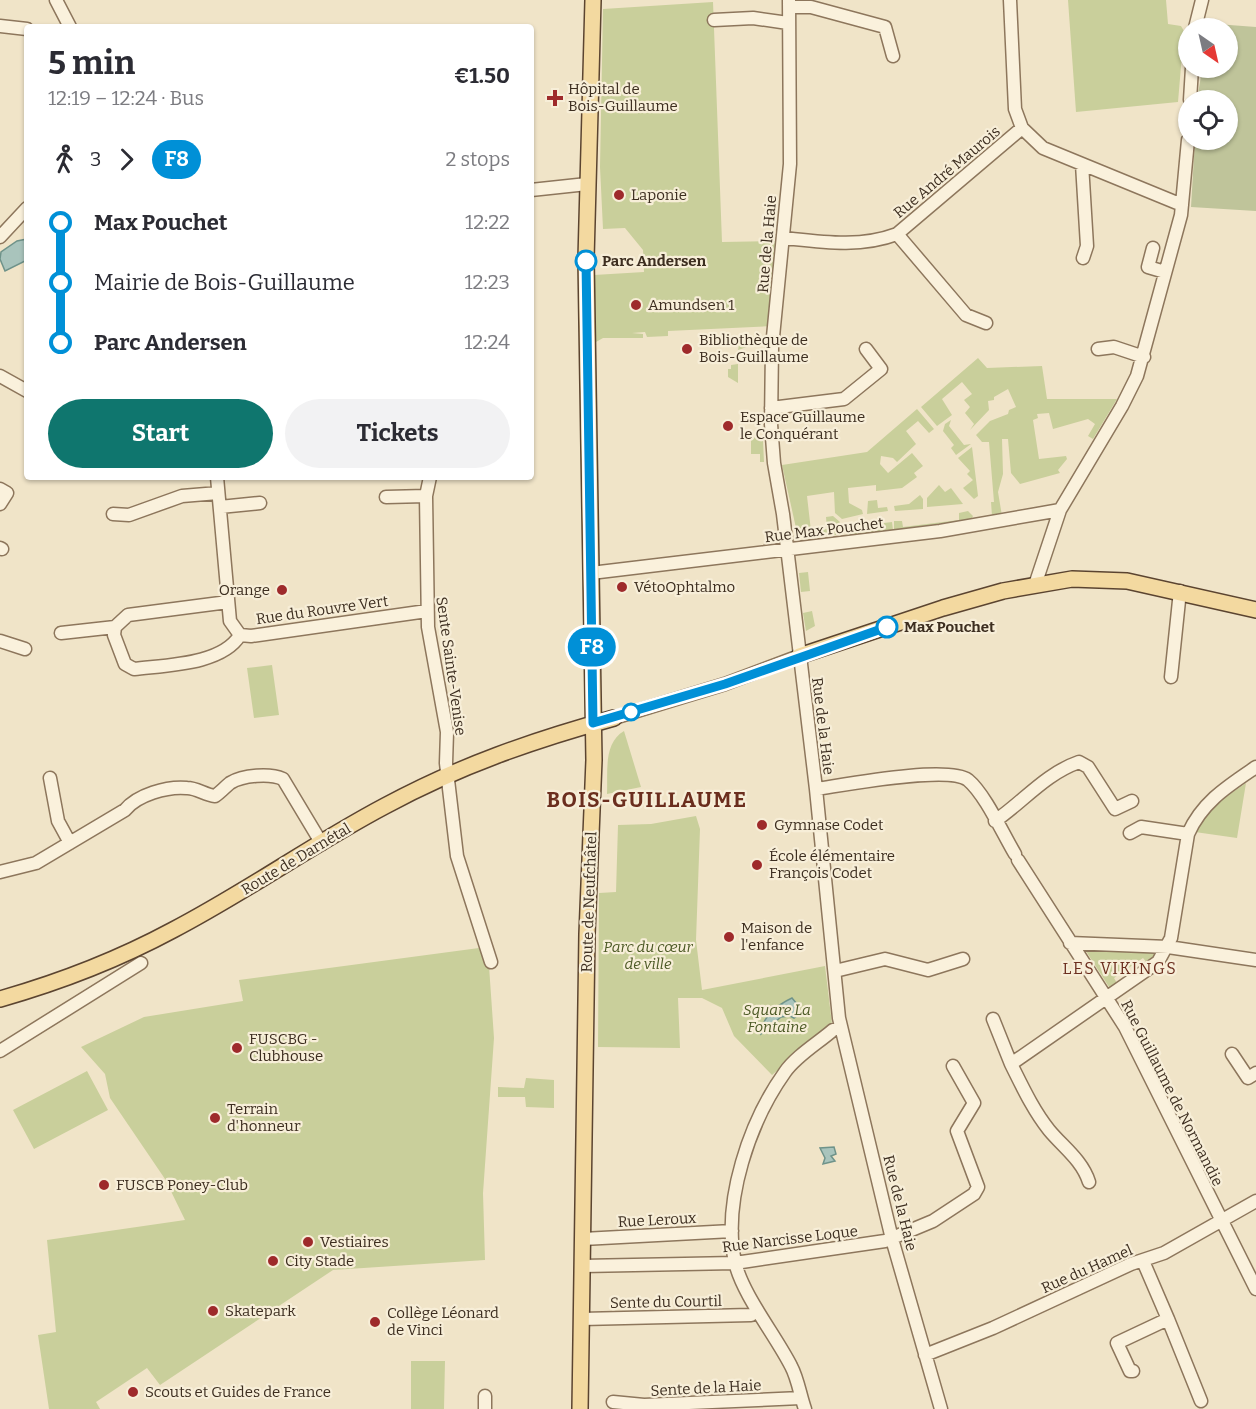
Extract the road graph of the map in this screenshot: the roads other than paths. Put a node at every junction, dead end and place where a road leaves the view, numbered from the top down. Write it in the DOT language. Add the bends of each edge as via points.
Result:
graph roads {
  1 [pos="56,0"];
  2 [pos="593,0"];
  3 [pos="1010,0"];
  4 [pos="1202,0"];
  5 [pos="789,4"];
  6 [pos="1198,18"];
  7 [pos="714,20"];
  8 [pos="68,24"];
  9 [pos="788,24"];
  10 [pos="0,26"];
  11 [pos="24,29"];
  12 [pos="893,56"];
  13 [pos="1022,128"];
  14 [pos="1187,150"];
  15 [pos="1082,164"];
  16 [pos="587,184"];
  17 [pos="534,190"];
  18 [pos="1182,205"];
  19 [pos="24,211"];
  20 [pos="3,229"];
  21 [pos="897,234"];
  22 [pos="784,238"];
  23 [pos="1153,248"];
  24 [pos="1083,258"];
  25 [pos="1165,272"];
  26 [pos="986,322"];
  27 [pos="866,349"];
  28 [pos="1098,349"];
  29 [pos="1144,357"];
  30 [pos="0,376"];
  31 [pos="24,389"];
  32 [pos="771,408"];
  33 [pos="217,480"];
  34 [pos="429,480"];
  35 [pos="0,489"];
  36 [pos="218,493"];
  37 [pos="426,496"];
  38 [pos="386,497"];
  39 [pos="261,503"];
  40 [pos="0,504"];
  41 [pos="220,507"];
  42 [pos="1060,510"];
  43 [pos="113,514"];
  44 [pos="787,548"];
  45 [pos="591,573"];
  46 [pos="1035,585"];
  47 [pos="1180,591"];
  48 [pos="228,602"];
  49 [pos="1256,609"];
  50 [pos="427,611"];
  51 [pos="115,627"];
  52 [pos="61,633"];
  53 [pos="240,635"];
  54 [pos="0,641"];
  55 [pos="25,649"];
  56 [pos="799,656"];
  57 [pos="1171,677"];
  58 [pos="614,718"];
  59 [pos="593,723"];
  60 [pos="1256,767"];
  61 [pos="449,776"];
  62 [pos="50,778"];
  63 [pos="816,789"];
  64 [pos="1132,801"];
  65 [pos="995,820"];
  66 [pos="1130,833"];
  67 [pos="1188,834"];
  68 [pos="70,843"];
  69 [pos="322,844"];
  70 [pos="0,872"];
  71 [pos="1070,943"];
  72 [pos="1168,947"];
  73 [pos="963,959"];
  74 [pos="1256,960"];
  75 [pos="491,962"];
  76 [pos="141,963"];
  77 [pos="835,972"];
  78 [pos="1107,998"];
  79 [pos="0,999"];
  80 [pos="993,1019"];
  81 [pos="842,1027"];
  82 [pos="0,1051"];
  83 [pos="1232,1054"];
  84 [pos="1011,1064"];
  85 [pos="953,1066"];
  86 [pos="1256,1073"];
  87 [pos="1089,1182"];
  88 [pos="1256,1200"];
  89 [pos="1220,1220"];
  90 [pos="732,1231"];
  91 [pos="584,1239"];
  92 [pos="892,1239"];
  93 [pos="1143,1261"];
  94 [pos="735,1263"];
  95 [pos="583,1266"];
  96 [pos="1256,1289"];
  97 [pos="751,1315"];
  98 [pos="582,1319"];
  99 [pos="1168,1319"];
  100 [pos="925,1354"];
  101 [pos="1133,1371"];
  102 [pos="485,1396"];
  103 [pos="1201,1401"];
  104 [pos="613,1402"];
  105 [pos="803,1404"];
  106 [pos="485,1409"];
  107 [pos="580,1409"];
  108 [pos="941,1409"];
  1 -- 8 [label="street"];
  2 -- 16 [label="main road, Route de Neufchâtel"];
  3 -- 13 [label="street" via="1014,101"];
  4 -- 6 [label="street"];
  5 -- 9 [label="street, Rue de la Haie"];
  5 -- 12 [label="street" via="885,27"];
  7 -- 9 [label="street" via="753,18"];
  9 -- 22 [label="street, Rue de la Haie" via="790,164"];
  10 -- 11 [label="street"];
  13 -- 15 [label="street" via="1043,148"];
  13 -- 21 [label="street, Rue André Maurois"];
  14 -- 18 [label="street"];
  15 -- 18 [label="street"];
  15 -- 24 [label="street" via="1087,246"];
  16 -- 17 [label="street"];
  16 -- 45 [label="main road, Route de Neufchâtel"];
  18 -- 25 [label="street"];
  19 -- 20 [label="street"];
  21 -- 22 [label="street, Rue André Maurois" via="877,242 856,244"];
  21 -- 26 [label="street" via="966,315"];
  22 -- 32 [label="street, Rue de la Haie" via="772,347"];
  23 -- 25 [label="street" via="1148,267"];
  25 -- 29 [label="street"];
  27 -- 32 [label="street" via="881,369 844,399"];
  28 -- 29 [label="street" via="1114,348"];
  29 -- 42 [label="street" via="1122,406"];
  30 -- 31 [label="street"];
  32 -- 44 [label="street, Rue de la Haie" via="774,463"];
  33 -- 36 [label="street, Rue du Rouvre Vert"];
  34 -- 37 [label="street, Sente Sainte-Venise"];
  35 -- 40 [label="street" via="7,493"];
  36 -- 41 [label="street, Rue du Rouvre Vert"];
  36 -- 43 [label="street" via="182,496 129,515"];
  37 -- 38 [label="street"];
  37 -- 50 [label="street, Sente Sainte-Venise"];
  39 -- 41 [label="street"];
  41 -- 48 [label="street, Rue du Rouvre Vert"];
  42 -- 44 [label="street, Rue Max Pouchet" via="951,530"];
  42 -- 46 [label="street"];
  44 -- 45 [label="street, Rue Max Pouchet"];
  44 -- 56 [label="street, Rue de la Haie"];
  45 -- 59 [label="main road, Route de Neufchâtel"];
  46 -- 47 [label="main road" via="1095,578"];
  46 -- 56 [label="main road" via="939,609"];
  47 -- 49 [label="main road"];
  47 -- 57 [label="street"];
  48 -- 51 [label="street" via="128,615"];
  48 -- 53 [label="street, Rue du Rouvre Vert" via="230,621"];
  50 -- 53 [label="street, Rue du Rouvre Vert"];
  50 -- 61 [label="street, Sente Sainte-Venise" via="447,732"];
  51 -- 52 [label="street"];
  51 -- 53 [label="street" via="114,635 125,664 134,669 203,660 232,645"];
  54 -- 55 [label="street"];
  56 -- 58 [label="street" via="725,684"];
  56 -- 63 [label="street, Rue de la Haie"];
  58 -- 59 [label="main road, Route de Darnétal"];
  59 -- 61 [label="main road, Route de Darnétal" via="509,749"];
  59 -- 91 [label="main road, Route de Neufchâtel"];
  60 -- 67 [label="street" via="1204,805"];
  61 -- 69 [label="main road, Route de Darnétal" via="385,806"];
  61 -- 75 [label="street, Sente Sainte-Venise" via="457,856"];
  62 -- 68 [label="street" via="58,821"];
  63 -- 65 [label="street, Rue Guillaume de Normandie" via="938,773 961,776 975,788"];
  63 -- 77 [label="street, Rue de la Haie"];
  64 -- 65 [label="street" via="1114,809 1088,767 1079,762 1035,787 1023,801"];
  65 -- 71 [label="street, Rue Guillaume de Normandie"];
  66 -- 67 [label="street" via="1141,827"];
  67 -- 72 [label="street"];
  68 -- 69 [label="street" via="145,794 186,788 215,796 236,780 274,775 283,779"];
  68 -- 70 [label="street" via="36,863"];
  69 -- 79 [label="main road, Route de Darnétal" via="134,950 53,983"];
  71 -- 72 [label="street"];
  71 -- 78 [label="street, Rue Guillaume de Normandie"];
  72 -- 74 [label="street"];
  72 -- 78 [label="street" via="1158,962"];
  73 -- 77 [label="street" via="928,970 885,959"];
  76 -- 82 [label="street"];
  77 -- 81 [label="street, Rue de la Haie"];
  78 -- 84 [label="street"];
  78 -- 89 [label="street, Rue Guillaume de Normandie"];
  80 -- 84 [label="street"];
  81 -- 90 [label="street" via="833,1030 786,1071 753,1130 738,1178"];
  81 -- 92 [label="street, Rue de la Haie"];
  83 -- 86 [label="street" via="1248,1078"];
  84 -- 87 [label="street" via="1035,1110 1085,1169"];
  85 -- 92 [label="street, Rue Narcisse Loque" via="974,1103 957,1131 977,1191 945,1214"];
  88 -- 89 [label="street, Rue du Hamel"];
  89 -- 93 [label="street, Rue du Hamel"];
  89 -- 96 [label="street, Rue Guillaume de Normandie"];
  90 -- 91 [label="street, Rue Leroux"];
  90 -- 94 [label="street"];
  91 -- 95 [label="main road, Route de Neufchâtel"];
  92 -- 94 [label="street, Rue Narcisse Loque"];
  92 -- 100 [label="street, Rue de la Haie"];
  93 -- 99 [label="street"];
  93 -- 100 [label="street, Rue du Hamel"];
  94 -- 95 [label="street, Rue Narcisse Loque"];
  94 -- 105 [label="street" via="792,1368"];
  95 -- 98 [label="main road, Route de Neufchâtel"];
  97 -- 98 [label="street, Sente du Courtil"];
  98 -- 107 [label="main road, Route de Neufchâtel"];
  99 -- 101 [label="street" via="1118,1343"];
  99 -- 103 [label="street"];
  100 -- 108 [label="street, Rue de la Haie"];
  102 -- 106 [label="street"];
  104 -- 105 [label="street, Sente de la Haie" via="644,1406"];
}
